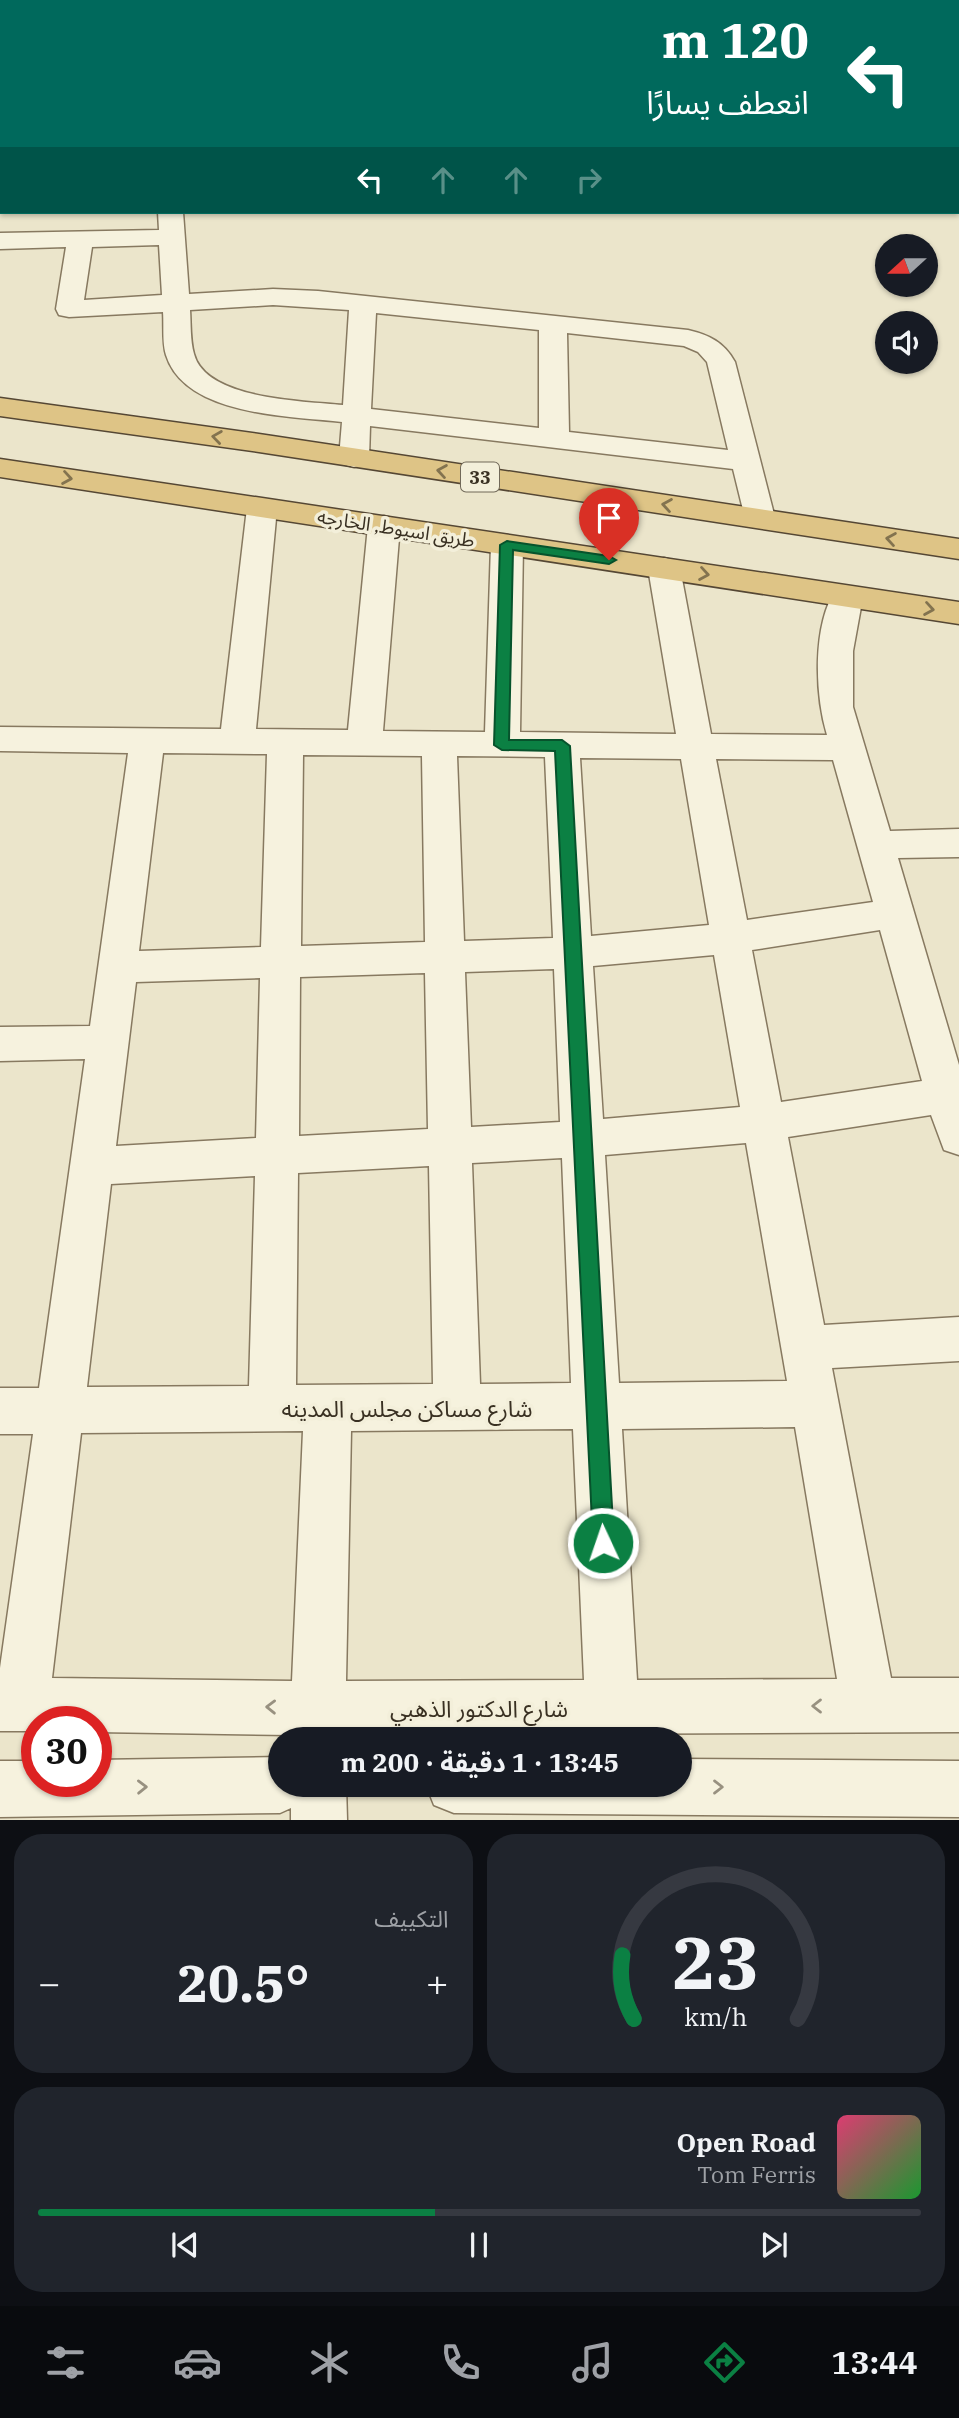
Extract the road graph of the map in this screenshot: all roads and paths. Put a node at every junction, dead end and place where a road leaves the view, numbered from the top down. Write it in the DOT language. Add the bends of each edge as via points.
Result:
graph roads {
  1 [pos="171,224"];
  2 [pos="80,239"];
  3 [pos="0,241"];
  4 [pos="175,301"];
  5 [pos="363,304"];
  6 [pos="552,325"];
  7 [pos="0,407"];
  8 [pos="358,415"];
  9 [pos="554,439"];
  10 [pos="354,457"];
  11 [pos="744,461"];
  12 [pos="0,468"];
  13 [pos="262,508"];
  14 [pos="760,519"];
  15 [pos="384,526"];
  16 [pos="507,545"];
  17 [pos="959,549"];
  18 [pos="664,568"];
  19 [pos="847,596"];
  20 [pos="959,613"];
  21 [pos="0,739"];
  22 [pos="147,741"];
  23 [pos="237,741"];
  24 [pos="285,742"];
  25 [pos="364,743"];
  26 [pos="439,744"];
  27 [pos="502,745"];
  28 [pos="562,746"];
  29 [pos="696,746"];
  30 [pos="849,748"];
  31 [pos="959,843"];
  32 [pos="876,845"];
  33 [pos="895,913"];
  34 [pos="730,938"];
  35 [pos="573,953"];
  36 [pos="445,957"];
  37 [pos="281,962"];
  38 [pos="118,967"];
  39 [pos="108,1042"];
  40 [pos="0,1044"];
  41 [pos="953,1094"];
  42 [pos="763,1123"];
  43 [pos="959,1137"];
  44 [pos="582,1139"];
  45 [pos="450,1145"];
  46 [pos="277,1156"];
  47 [pos="92,1166"];
  48 [pos="959,1339"];
  49 [pos="804,1348"];
  50 [pos="814,1404"];
  51 [pos="596,1406"];
  52 [pos="457,1407"];
  53 [pos="328,1408"];
  54 [pos="272,1409"];
  55 [pos="0,1411"];
  56 [pos="61,1411"];
  57 [pos="11,1704"];
  58 [pos="959,1705"];
  59 [pos="869,1706"];
  60 [pos="611,1708"];
  61 [pos="317,1724"];
  62 [pos="268,1785"];
  63 [pos="692,1787"];
  64 [pos="0,1789"];
  65 [pos="959,1789"];
  66 [pos="318,1797"];
  67 [pos="319,1819"];
  1 -- 2 [label="street"];
  1 -- 4 [label="street"];
  2 -- 3 [label="street"];
  2 -- 4 [label="street" via="69,309"];
  4 -- 5 [label="street" via="274,297"];
  4 -- 8 [label="street" via="180,355 202,386 267,405"];
  5 -- 6 [label="street"];
  5 -- 8 [label="street"];
  6 -- 9 [label="street"];
  6 -- 11 [label="street" via="688,338 711,348 721,362"];
  10 -- 7 [label="highway, 33, one-way"];
  8 -- 9 [label="street"];
  8 -- 10 [label="street"];
  9 -- 11 [label="street"];
  14 -- 10 [label="highway, 33, one-way"];
  11 -- 14 [label="street"];
  12 -- 13 [label="highway, طريق اسيوط, الخارجه, one-way"];
  13 -- 15 [label="highway, طريق اسيوط, الخارجه"];
  13 -- 23 [label="street"];
  17 -- 14 [label="highway, 33, one-way"];
  15 -- 16 [label="highway, طريق اسيوط, الخارجه"];
  15 -- 25 [label="street"];
  16 -- 18 [label="highway, طريق اسيوط, الخارجه"];
  16 -- 27 [label="street"];
  18 -- 19 [label="highway, طريق اسيوط, الخارجه, one-way"];
  18 -- 29 [label="street"];
  19 -- 20 [label="highway, طريق اسيوط, الخارجه, one-way"];
  19 -- 30 [label="street" via="836,634 833,670 836,707"];
  21 -- 22 [label="street"];
  22 -- 23 [label="street"];
  22 -- 38 [label="street"];
  23 -- 24 [label="street"];
  24 -- 25 [label="street"];
  24 -- 37 [label="street"];
  25 -- 26 [label="street"];
  26 -- 27 [label="street"];
  26 -- 36 [label="street"];
  27 -- 28 [label="street"];
  28 -- 29 [label="street"];
  28 -- 35 [label="street"];
  29 -- 30 [label="street"];
  29 -- 34 [label="street"];
  30 -- 32 [label="street"];
  31 -- 32 [label="street"];
  32 -- 33 [label="street"];
  33 -- 34 [label="street"];
  33 -- 41 [label="street"];
  34 -- 35 [label="street"];
  34 -- 42 [label="street"];
  35 -- 36 [label="street"];
  35 -- 44 [label="street"];
  36 -- 37 [label="street"];
  36 -- 45 [label="street"];
  37 -- 38 [label="street"];
  37 -- 46 [label="street"];
  38 -- 39 [label="street"];
  39 -- 40 [label="street"];
  39 -- 47 [label="street"];
  41 -- 42 [label="street"];
  41 -- 43 [label="street"];
  42 -- 44 [label="street"];
  42 -- 49 [label="street"];
  44 -- 45 [label="street"];
  44 -- 51 [label="street"];
  45 -- 46 [label="street"];
  45 -- 52 [label="street"];
  46 -- 47 [label="street"];
  46 -- 54 [label="street"];
  47 -- 56 [label="street"];
  48 -- 49 [label="street"];
  49 -- 50 [label="street"];
  50 -- 51 [label="street, شارع مساكن مجلس المدينه"];
  50 -- 59 [label="street"];
  51 -- 52 [label="street, شارع مساكن مجلس المدينه"];
  51 -- 60 [label="street"];
  52 -- 53 [label="street, شارع مساكن مجلس المدينه"];
  53 -- 54 [label="street, شارع مساكن مجلس المدينه"];
  53 -- 61 [label="street"];
  54 -- 56 [label="street, شارع مساكن مجلس المدينه"];
  55 -- 56 [label="street, شارع مساكن مجلس المدينه"];
  56 -- 57 [label="street"];
  61 -- 57 [label="street, شارع الدكتور الذهبي, one-way"];
  58 -- 59 [label="street, شارع الدكتور الذهبي"];
  59 -- 60 [label="street, شارع الدكتور الذهبي, one-way"];
  60 -- 61 [label="street, شارع الدكتور الذهبي"];
  64 -- 62 [label="street, one-way"];
  63 -- 65 [label="street, one-way"];
  66 -- 67 [label="street"];
}
